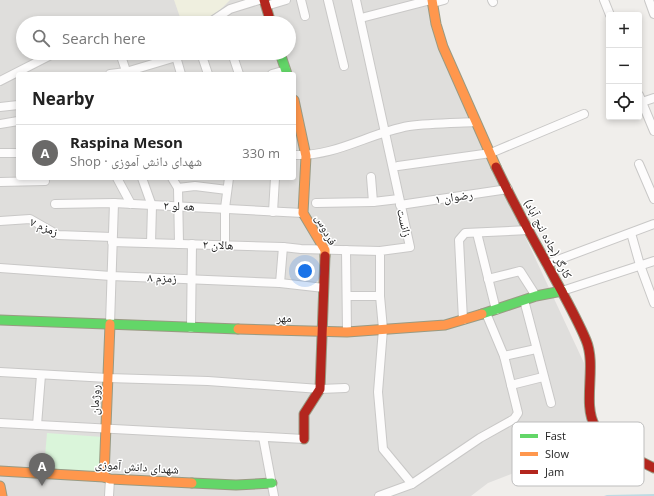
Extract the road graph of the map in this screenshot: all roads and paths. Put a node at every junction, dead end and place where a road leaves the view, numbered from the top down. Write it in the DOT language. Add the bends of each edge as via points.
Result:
graph roads {
  1 [pos="286,0"];
  2 [pos="301,0"];
  3 [pos="328,0"];
  4 [pos="356,0"];
  5 [pos="444,0"];
  6 [pos="604,0"];
  7 [pos="649,0"];
  8 [pos="432,1"];
  9 [pos="263,2"];
  10 [pos="609,12"];
  11 [pos="654,14"];
  12 [pos="223,16"];
  13 [pos="268,16"];
  14 [pos="305,16"];
  15 [pos="361,18"];
  16 [pos="41,60"];
  17 [pos="122,60"];
  18 [pos="161,60"];
  19 [pos="177,60"];
  20 [pos="203,60"];
  21 [pos="234,60"];
  22 [pos="282,60"];
  23 [pos="344,66"];
  24 [pos="18,72"];
  25 [pos="126,72"];
  26 [pos="129,72"];
  27 [pos="180,72"];
  28 [pos="207,72"];
  29 [pos="238,72"];
  30 [pos="286,72"];
  31 [pos="16,73"];
  32 [pos="0,81"];
  33 [pos="654,98"];
  34 [pos="642,99"];
  35 [pos="642,104"];
  36 [pos="16,105"];
  37 [pos="0,107"];
  38 [pos="296,109"];
  39 [pos="584,114"];
  40 [pos="16,121"];
  41 [pos="476,122"];
  42 [pos="0,124"];
  43 [pos="654,131"];
  44 [pos="386,133"];
  45 [pos="16,153"];
  46 [pos="491,153"];
  47 [pos="0,154"];
  48 [pos="296,155"];
  49 [pos="306,156"];
  50 [pos="639,164"];
  51 [pos="398,166"];
  52 [pos="371,177"];
  53 [pos="118,180"];
  54 [pos="143,180"];
  55 [pos="173,180"];
  56 [pos="229,180"];
  57 [pos="275,180"];
  58 [pos="45,181"];
  59 [pos="0,182"];
  60 [pos="196,182"];
  61 [pos="178,188"];
  62 [pos="508,189"];
  63 [pos="227,190"];
  64 [pos="654,199"];
  65 [pos="373,202"];
  66 [pos="400,202"];
  67 [pos="114,203"];
  68 [pos="316,203"];
  69 [pos="55,204"];
  70 [pos="131,204"];
  71 [pos="152,206"];
  72 [pos="178,206"];
  73 [pos="225,208"];
  74 [pos="273,212"];
  75 [pos="303,213"];
  76 [pos="0,220"];
  77 [pos="654,224"];
  78 [pos="528,230"];
  79 [pos="477,233"];
  80 [pos="631,233"];
  81 [pos="112,239"];
  82 [pos="151,243"];
  83 [pos="179,244"];
  84 [pos="192,244"];
  85 [pos="225,245"];
  86 [pos="282,247"];
  87 [pos="325,250"];
  88 [pos="346,250"];
  89 [pos="380,251"];
  90 [pos="654,261"];
  91 [pos="547,264"];
  92 [pos="640,265"];
  93 [pos="0,268"];
  94 [pos="111,276"];
  95 [pos="191,279"];
  96 [pos="488,279"];
  97 [pos="280,283"];
  98 [pos="324,288"];
  99 [pos="562,291"];
  100 [pos="346,296"];
  101 [pos="380,296"];
  102 [pos="536,296"];
  103 [pos="524,300"];
  104 [pos="654,303"];
  105 [pos="496,310"];
  106 [pos="486,313"];
  107 [pos="0,320"];
  108 [pos="464,320"];
  109 [pos="110,324"];
  110 [pos="190,328"];
  111 [pos="383,329"];
  112 [pos="323,331"];
  113 [pos="347,332"];
  114 [pos="536,349"];
  115 [pos="504,356"];
  116 [pos="0,372"];
  117 [pos="41,375"];
  118 [pos="543,377"];
  119 [pos="108,378"];
  120 [pos="511,384"];
  121 [pos="345,388"];
  122 [pos="320,389"];
  123 [pos="551,403"];
  124 [pos="594,422"];
  125 [pos="0,423"];
  126 [pos="37,425"];
  127 [pos="106,429"];
  128 [pos="263,437"];
  129 [pos="304,439"];
  130 [pos="644,463"];
  131 [pos="654,468"];
  132 [pos="0,472"];
  133 [pos="107,478"];
  134 [pos="272,483"];
  135 [pos="412,484"];
  136 [pos="0,486"];
  137 [pos="2,496"];
  138 [pos="109,496"];
  139 [pos="274,496"];
  140 [pos="379,496"];
  1 -- 9 [label="street"];
  2 -- 14 [label="street"];
  3 -- 23 [label="street"];
  4 -- 15 [label="street, زانست"];
  5 -- 8 [label="street"];
  6 -- 10 [label="street"];
  7 -- 11 [label="street"];
  8 -- 15 [label="street"];
  8 -- 41 [label="street, کارگر (جاده لنج آباد)" via="446,54"];
  9 -- 12 [label="street" via="230,9"];
  9 -- 13 [label="street"];
  15 -- 44 [label="street, زانست"];
  16 -- 24 [label="street"];
  17 -- 25 [label="street"];
  18 -- 26 [label="street"];
  19 -- 27 [label="street"];
  20 -- 28 [label="street"];
  21 -- 29 [label="street"];
  22 -- 30 [label="street"];
  31 -- 32 [label="street"];
  33 -- 34 [label="street"];
  35 -- 43 [label="street"];
  36 -- 37 [label="street"];
  38 -- 49 [label="street, فردوس"];
  39 -- 46 [label="street"];
  40 -- 42 [label="street"];
  41 -- 44 [label="street" via="409,126"];
  41 -- 46 [label="street, کارگر (جاده لنج آباد)"];
  44 -- 49 [label="street" via="324,153"];
  44 -- 66 [label="street, زانست"];
  45 -- 47 [label="street"];
  46 -- 51 [label="street"];
  46 -- 62 [label="street, کارگر (جاده لنج آباد)"];
  48 -- 49 [label="street"];
  49 -- 75 [label="street, فردوس"];
  50 -- 64 [label="street"];
  52 -- 65 [label="street"];
  53 -- 70 [label="street"];
  54 -- 71 [label="street"];
  55 -- 61 [label="street"];
  56 -- 63 [label="street"];
  57 -- 74 [label="street"];
  58 -- 59 [label="street"];
  60 -- 61 [label="street"];
  60 -- 63 [label="street"];
  61 -- 72 [label="street"];
  62 -- 66 [label="street, رضوان ۱"];
  62 -- 78 [label="street, کارگر (جاده لنج آباد)"];
  63 -- 73 [label="street"];
  65 -- 66 [label="street, رضوان ۱"];
  65 -- 68 [label="street, رضوان ۱"];
  66 -- 89 [label="street, زانست" via="410,247"];
  67 -- 69 [label="street, هه لو ۲"];
  67 -- 70 [label="street, هه لو ۲"];
  67 -- 81 [label="street"];
  70 -- 71 [label="street, هه لو ۲"];
  71 -- 72 [label="street, هه لو ۲"];
  71 -- 82 [label="street"];
  72 -- 73 [label="street, هه لو ۲"];
  72 -- 83 [label="street"];
  73 -- 74 [label="street, هه لو ۲"];
  73 -- 85 [label="street"];
  74 -- 75 [label="street, هه لو ۲"];
  75 -- 87 [label="street, فردوس"];
  76 -- 81 [label="street, زمزم ۷" via="30,219 58,235"];
  77 -- 80 [label="street"];
  78 -- 79 [label="street"];
  78 -- 91 [label="street, کارگر (جاده لنج آباد)"];
  79 -- 96 [label="street"];
  79 -- 108 [label="street" via="465,233 459,240"];
  80 -- 91 [label="street"];
  80 -- 92 [label="street"];
  81 -- 82 [label="street, هالان ۲"];
  81 -- 94 [label="street"];
  82 -- 83 [label="street, هالان ۲"];
  83 -- 84 [label="street, هالان ۲"];
  84 -- 85 [label="street, هالان ۲"];
  84 -- 95 [label="street"];
  85 -- 86 [label="street, هالان ۲"];
  86 -- 87 [label="street, هالان ۲"];
  86 -- 97 [label="street"];
  87 -- 88 [label="street, هالان ۲"];
  87 -- 98 [label="street, فردوس"];
  88 -- 89 [label="street, هالان ۲"];
  88 -- 100 [label="street"];
  89 -- 101 [label="street"];
  90 -- 92 [label="street"];
  91 -- 99 [label="street, کارگر (جاده لنج آباد)"];
  92 -- 99 [label="street"];
  92 -- 104 [label="street"];
  93 -- 94 [label="street, زمزم ۸"];
  94 -- 95 [label="street, زمزم ۸"];
  94 -- 109 [label="street"];
  95 -- 97 [label="street, زمزم ۸"];
  95 -- 110 [label="street"];
  96 -- 102 [label="street" via="520,271"];
  96 -- 105 [label="street"];
  97 -- 98 [label="street, زمزم ۸"];
  98 -- 112 [label="street, فردوس"];
  99 -- 102 [label="street, مهر"];
  99 -- 124 [label="street, کارگر (جاده لنج آباد)" via="587,342 592,368 590,399"];
  100 -- 101 [label="street"];
  100 -- 113 [label="street"];
  101 -- 111 [label="street"];
  102 -- 103 [label="street, مهر"];
  103 -- 105 [label="street, مهر"];
  103 -- 114 [label="street"];
  105 -- 106 [label="street, مهر"];
  106 -- 108 [label="street, مهر"];
  106 -- 115 [label="street"];
  107 -- 109 [label="street, مهر"];
  108 -- 111 [label="street, مهر" via="445,326"];
  109 -- 110 [label="street, مهر"];
  109 -- 119 [label="street, روژمان"];
  110 -- 112 [label="street, مهر"];
  111 -- 113 [label="street, مهر"];
  111 -- 135 [label="street" via="378,392 383,450"];
  112 -- 113 [label="street, مهر"];
  112 -- 122 [label="street, فردوس"];
  114 -- 115 [label="street"];
  114 -- 118 [label="street"];
  115 -- 120 [label="street"];
  116 -- 117 [label="street"];
  117 -- 119 [label="street"];
  117 -- 126 [label="street"];
  118 -- 120 [label="street"];
  118 -- 123 [label="street"];
  119 -- 122 [label="street" via="208,381"];
  119 -- 127 [label="street, روژمان"];
  120 -- 135 [label="street" via="518,413 514,419 480,438"];
  121 -- 122 [label="street"];
  122 -- 129 [label="street, فردوس" via="304,414"];
  125 -- 126 [label="street"];
  126 -- 127 [label="street"];
  127 -- 128 [label="street"];
  127 -- 133 [label="street, روژمان"];
  128 -- 129 [label="street"];
  128 -- 134 [label="street"];
  130 -- 131 [label="street, کارگر (جاده لنج آباد)"];
  132 -- 133 [label="street, شهدای دانش آموزی"];
  133 -- 134 [label="street, شهدای دانش آموزی" via="236,485"];
  133 -- 138 [label="street"];
  134 -- 139 [label="street"];
  135 -- 140 [label="street"];
  136 -- 137 [label="street"];
}
